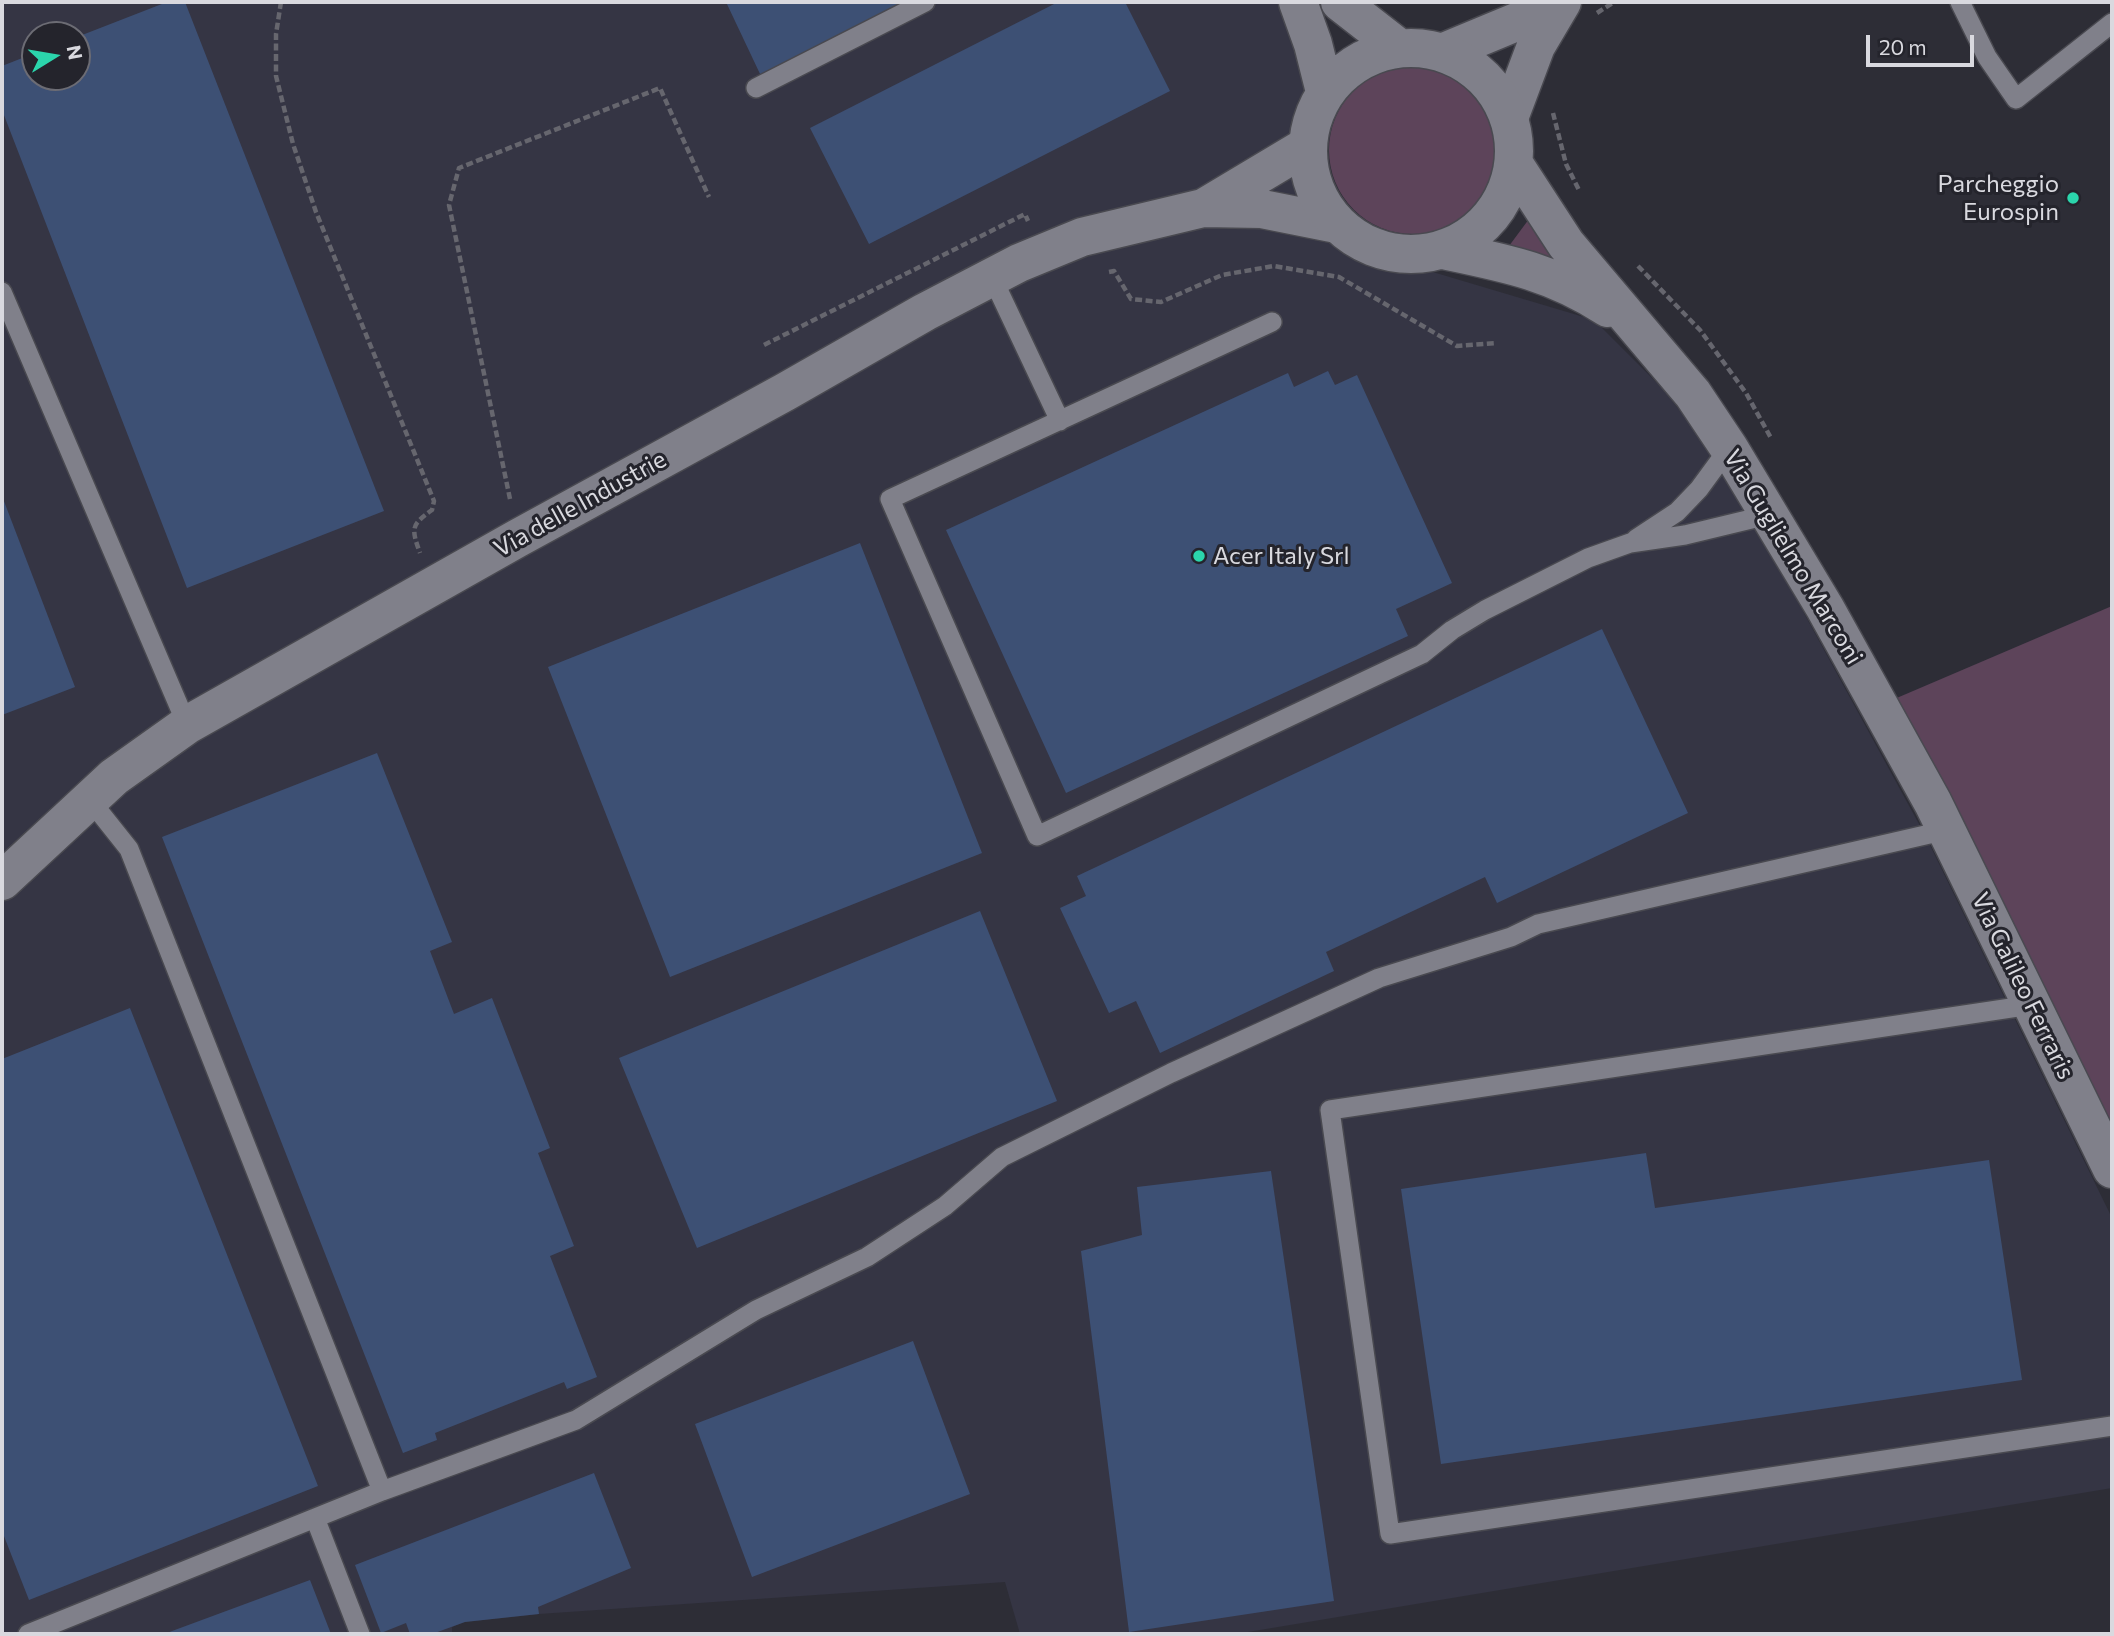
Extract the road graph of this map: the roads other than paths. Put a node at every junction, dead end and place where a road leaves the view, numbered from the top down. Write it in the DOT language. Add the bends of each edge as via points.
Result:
graph roads {
  1 [pos="925,2"];
  2 [pos="1297,2"];
  3 [pos="1340,2"];
  4 [pos="1551,2"];
  5 [pos="1960,2"];
  6 [pos="1578,8"];
  7 [pos="2112,23"];
  8 [pos="1399,48"];
  9 [pos="1444,52"];
  10 [pos="756,88"];
  11 [pos="1325,92"];
  12 [pos="1510,118"];
  13 [pos="1307,146"];
  14 [pos="1514,164"];
  15 [pos="1203,208"];
  16 [pos="1337,224"];
  17 [pos="1443,250"];
  18 [pos="992,277"];
  19 [pos="2,292"];
  20 [pos="1272,322"];
  21 [pos="1633,324"];
  22 [pos="1060,421"];
  23 [pos="1729,448"];
  24 [pos="1768,515"];
  25 [pos="1630,543"];
  26 [pos="187,725"];
  27 [pos="90,800"];
  28 [pos="1940,817"];
  29 [pos="2,881"];
  30 [pos="2031,1005"];
  31 [pos="2112,1169"];
  32 [pos="2112,1426"];
  33 [pos="382,1491"];
  34 [pos="315,1518"];
  35 [pos="29,1634"];
  36 [pos="360,1634"];
  1 -- 10 [label="lane"];
  2 -- 11 [label="street"];
  3 -- 8 [label="street"];
  4 -- 9 [label="street" via="1521,20"];
  5 -- 7 [label="lane" via="1987,57 2017,99"];
  6 -- 12 [label="street" via="1536,46"];
  8 -- 9 [label="street"];
  8 -- 11 [label="street" via="1371,55 1346,70"];
  9 -- 12 [label="street" via="1472,67 1495,90"];
  11 -- 13 [label="street" via="1312,118"];
  12 -- 14 [label="street"];
  13 -- 15 [label="street, Via delle Industrie"];
  13 -- 16 [label="street" via="1310,175 1320,201"];
  14 -- 17 [label="street" via="1507,192 1491,217 1470,237"];
  14 -- 21 [label="street, Via Guglielmo Marconi" via="1566,244"];
  15 -- 16 [label="street, Via delle Industrie" via="1262,209"];
  15 -- 18 [label="street, Via delle Industrie" via="1082,237"];
  16 -- 17 [label="street" via="1360,242 1387,252 1415,255"];
  17 -- 21 [label="street, Via Guglielmo Marconi" via="1539,272 1586,293"];
  18 -- 22 [label="lane"];
  18 -- 26 [label="street, Via delle Industrie"];
  19 -- 26 [label="lane"];
  20 -- 22 [label="lane"];
  21 -- 23 [label="street, Via Guglielmo Marconi" via="1693,394"];
  22 -- 25 [label="lane" via="890,499 1038,836 1422,654 1485,610 1588,558"];
  23 -- 24 [label="street, Via Guglielmo Marconi"];
  23 -- 25 [label="lane" via="1678,512"];
  24 -- 25 [label="lane"];
  24 -- 28 [label="street, Via Guglielmo Marconi" via="1874,694"];
  26 -- 27 [label="street, Via delle Industrie" via="114,777"];
  27 -- 29 [label="street, Via delle Industrie"];
  27 -- 33 [label="lane" via="129,849"];
  28 -- 30 [label="street, Via Galileo Ferraris"];
  28 -- 33 [label="lane" via="1538,924 1511,937 1380,978 1171,1073 1002,1157 944,1206 867,1257 756,1310 576,1420"];
  30 -- 31 [label="street, Via Galileo Ferraris"];
  30 -- 32 [label="lane" via="1330,1110 1390,1534"];
  33 -- 34 [label="lane"];
  34 -- 35 [label="lane"];
  34 -- 36 [label="lane"];
}
